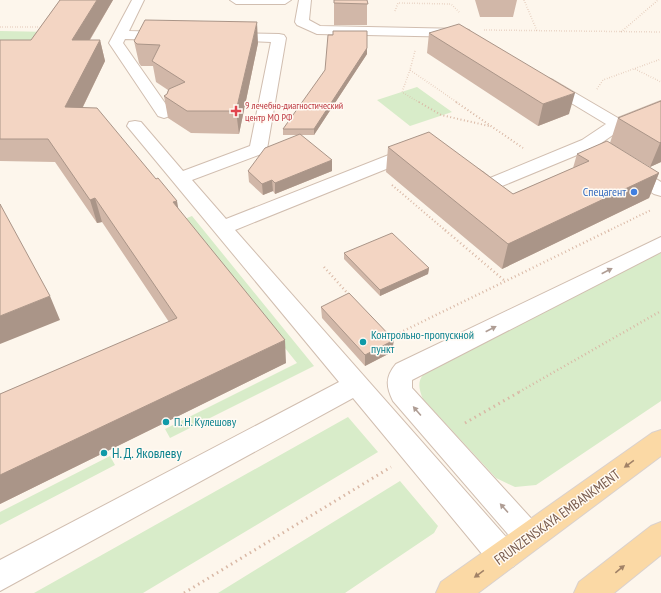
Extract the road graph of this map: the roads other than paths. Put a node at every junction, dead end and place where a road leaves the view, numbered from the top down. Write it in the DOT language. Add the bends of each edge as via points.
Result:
graph roads {
  1 [pos="138,0"];
  2 [pos="236,0"];
  3 [pos="285,0"];
  4 [pos="305,0"];
  5 [pos="302,22"];
  6 [pos="120,35"];
  7 [pos="184,36"];
  8 [pos="216,37"];
  9 [pos="291,38"];
  10 [pos="475,40"];
  11 [pos="534,75"];
  12 [pos="661,106"];
  13 [pos="164,113"];
  14 [pos="617,124"];
  15 [pos="135,126"];
  16 [pos="588,144"];
  17 [pos="433,145"];
  18 [pos="457,163"];
  19 [pos="180,178"];
  20 [pos="661,190"];
  21 [pos="222,228"];
  22 [pos="661,244"];
  23 [pos="357,384"];
  24 [pos="661,442"];
  25 [pos="661,536"];
  26 [pos="529,537"];
  27 [pos="503,556"];
  28 [pos="0,576"];
  29 [pos="452,593"];
  30 [pos="590,593"];
  1 -- 6 [label="lane"];
  2 -- 3 [label="lane"];
  4 -- 5 [label="lane"];
  5 -- 9 [label="lane"];
  5 -- 10 [label="lane" via="317,30 462,32"];
  6 -- 7 [label="lane"];
  6 -- 13 [label="lane" via="116,43"];
  8 -- 9 [label="lane"];
  9 -- 19 [label="lane" via="258,149"];
  11 -- 14 [label="lane"];
  12 -- 14 [label="lane"];
  14 -- 16 [label="lane"];
  15 -- 19 [label="lane"];
  16 -- 18 [label="lane" via="488,185"];
  16 -- 20 [label="lane"];
  17 -- 21 [label="lane"];
  19 -- 21 [label="lane"];
  21 -- 23 [label="lane"];
  26 -- 22 [label="lane, one-way" via="402,394 398,382 400,376 405,371"];
  23 -- 27 [label="lane"];
  23 -- 28 [label="lane"];
  24 -- 26 [label="main road, FRUNZENSKAYA EMBANKMENT, one-way"];
  30 -- 25 [label="main road, one-way"];
  26 -- 27 [label="main road, FRUNZENSKAYA EMBANKMENT"];
  27 -- 29 [label="main road, FRUNZENSKAYA EMBANKMENT, one-way"];
}
